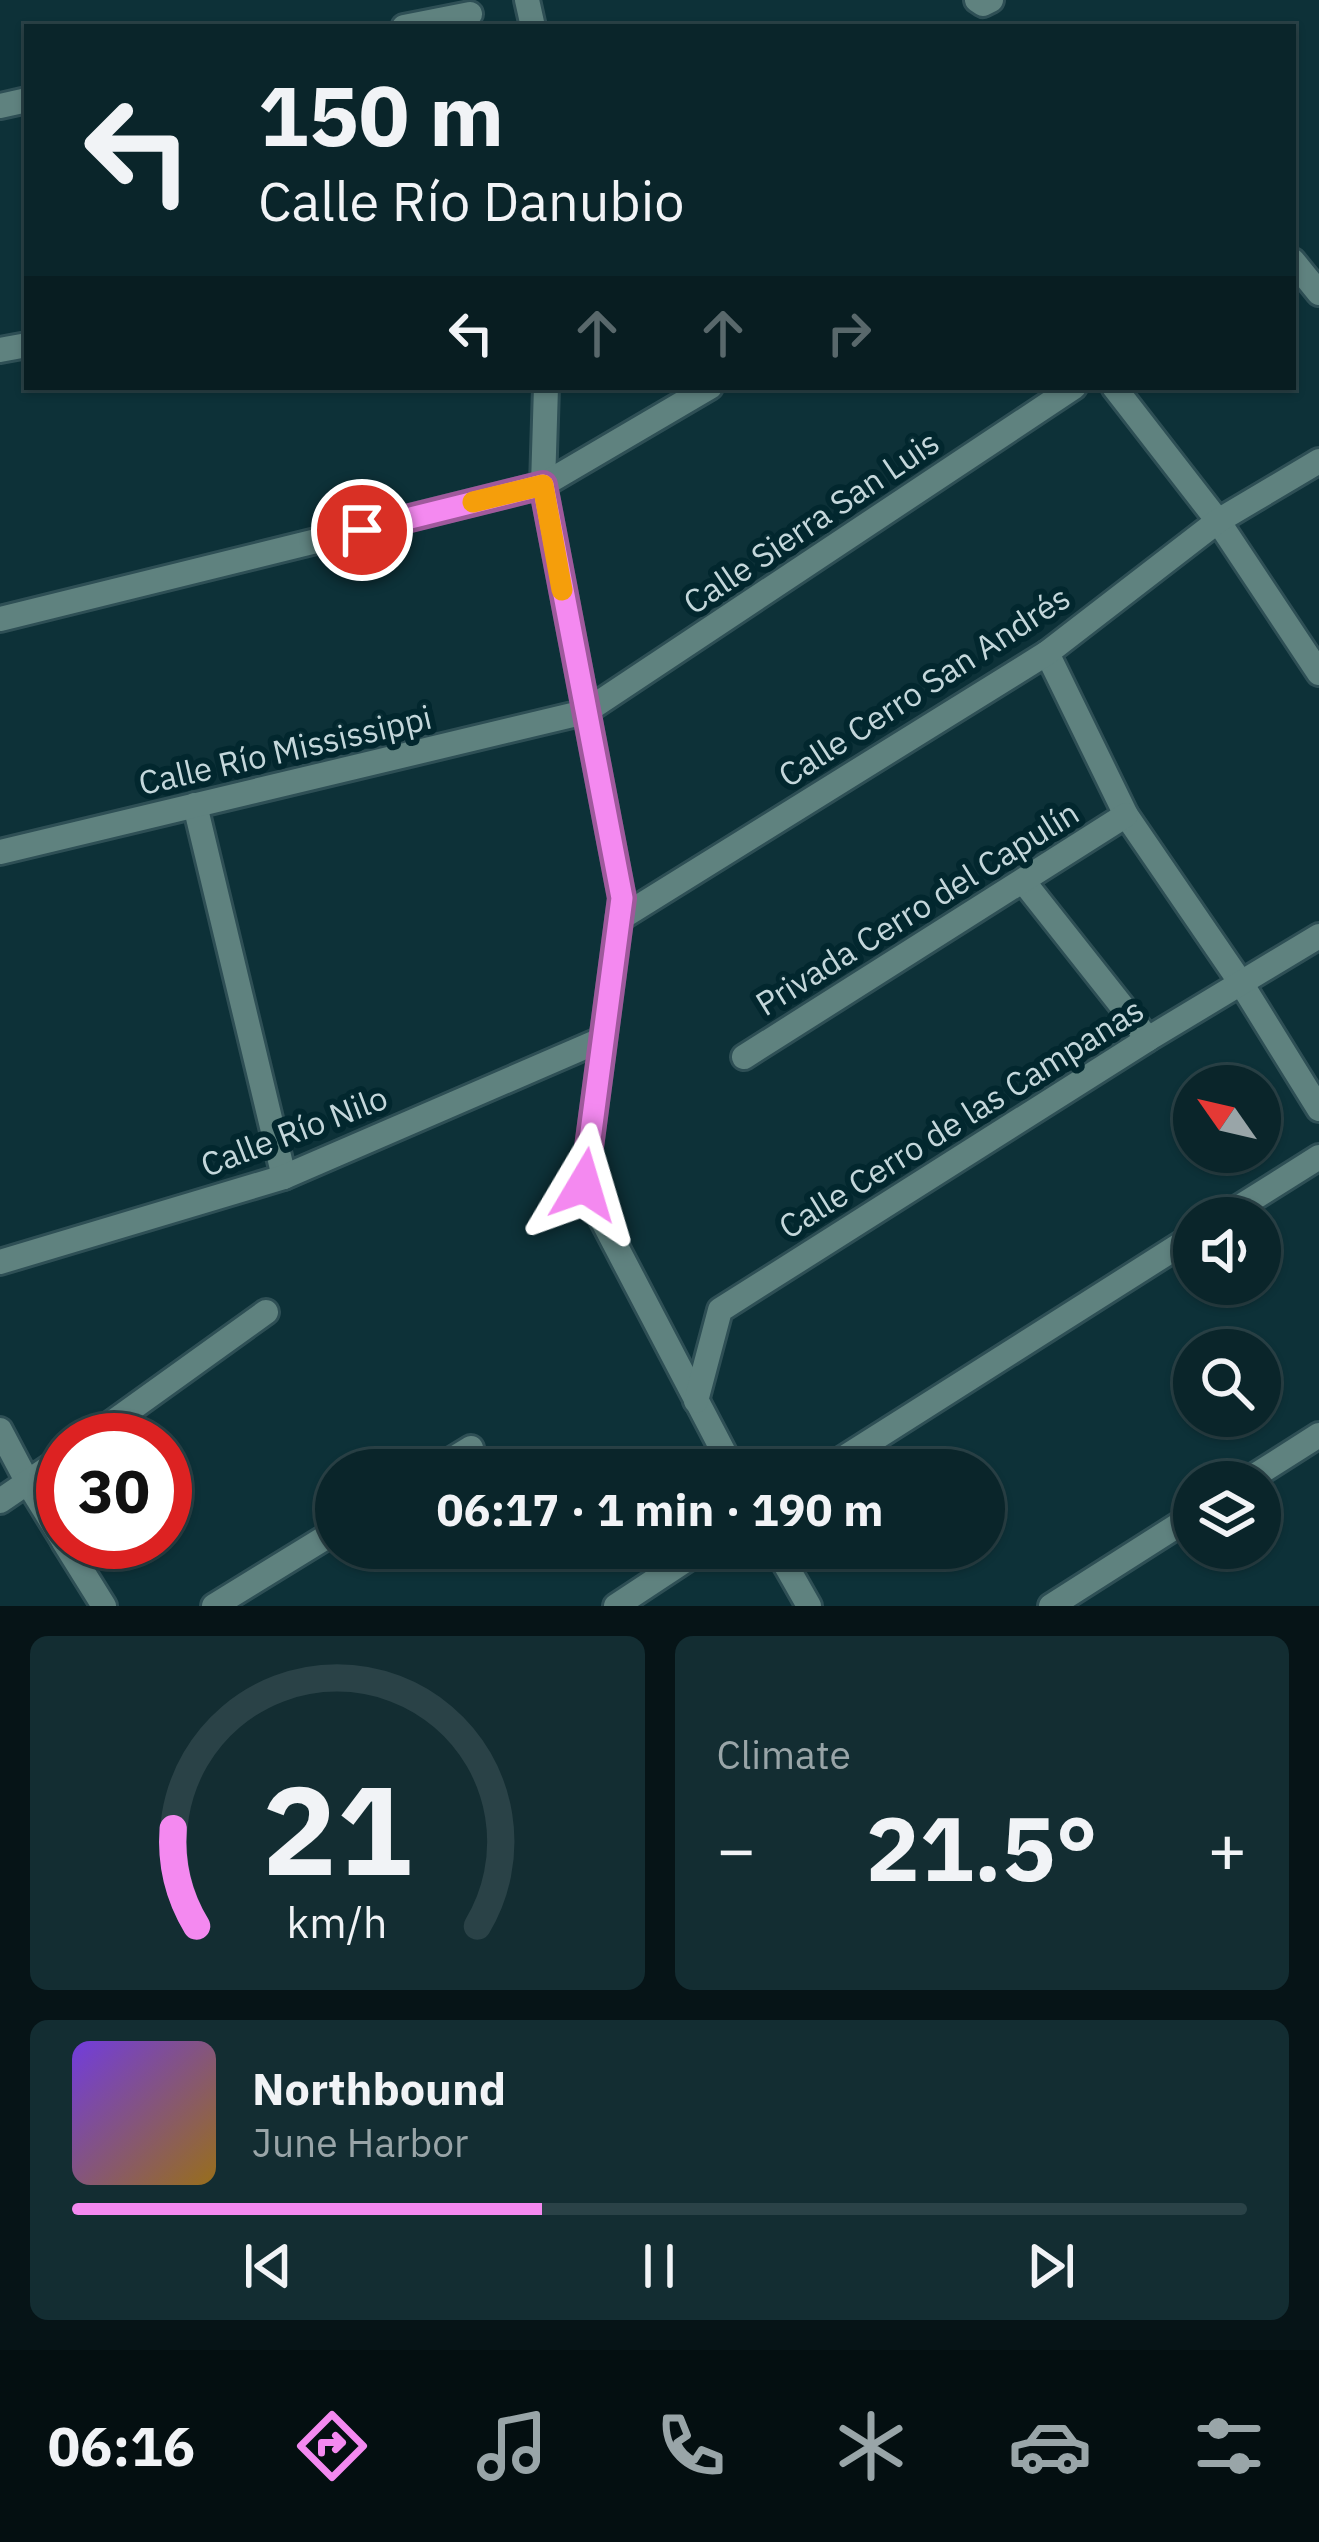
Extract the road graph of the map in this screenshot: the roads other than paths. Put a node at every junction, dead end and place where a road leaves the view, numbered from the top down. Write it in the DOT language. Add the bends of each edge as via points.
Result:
graph roads {
  1 [pos="976,0"];
  2 [pos="991,0"];
  3 [pos="470,14"];
  4 [pos="419,24"];
  5 [pos="1296,265"];
  6 [pos="1319,293"];
  7 [pos="546,390"];
  8 [pos="705,390"];
  9 [pos="1069,390"];
  10 [pos="1116,390"];
  11 [pos="1319,460"];
  12 [pos="543,485"];
  13 [pos="1218,520"];
  14 [pos="0,619"];
  15 [pos="1047,653"];
  16 [pos="1319,674"];
  17 [pos="584,712"];
  18 [pos="195,806"];
  19 [pos="1126,815"];
  20 [pos="0,852"];
  21 [pos="1024,880"];
  22 [pos="619,919"];
  23 [pos="1319,936"];
  24 [pos="1241,982"];
  25 [pos="603,1039"];
  26 [pos="1148,1039"];
  27 [pos="744,1057"];
  28 [pos="1319,1109"];
  29 [pos="1319,1157"];
  30 [pos="284,1177"];
  31 [pos="1255,1197"];
  32 [pos="1173,1249"];
  33 [pos="0,1262"];
  34 [pos="266,1312"];
  35 [pos="696,1401"];
  36 [pos="126,1413"];
  37 [pos="0,1430"];
  38 [pos="1319,1435"];
  39 [pos="722,1449"];
  40 [pos="858,1449"];
  41 [pos="1278,1461"];
  42 [pos="36,1477"];
  43 [pos="28,1483"];
  44 [pos="36,1496"];
  45 [pos="0,1501"];
  46 [pos="1173,1528"];
  47 [pos="315,1544"];
  48 [pos="81,1569"];
  49 [pos="672,1569"];
  50 [pos="788,1569"];
  51 [pos="104,1606"];
  52 [pos="214,1606"];
  53 [pos="616,1606"];
  54 [pos="809,1606"];
  55 [pos="1051,1606"];
  1 -- 2 [label="street"];
  3 -- 4 [label="street"];
  5 -- 6 [label="street"];
  7 -- 12 [label="street"];
  8 -- 12 [label="street"];
  9 -- 17 [label="street, Calle Sierra San Luis"];
  10 -- 13 [label="street"];
  11 -- 13 [label="street, Calle Cerro San Andrés"];
  12 -- 14 [label="street"];
  12 -- 17 [label="street"];
  13 -- 15 [label="street, Calle Cerro San Andrés"];
  13 -- 16 [label="street"];
  15 -- 19 [label="street"];
  15 -- 22 [label="street, Calle Cerro San Andrés"];
  17 -- 18 [label="street, Calle Río Mississippi"];
  17 -- 22 [label="street" via="622,898"];
  18 -- 20 [label="street, Calle Río Mississippi"];
  18 -- 30 [label="street"];
  19 -- 21 [label="street, Privada Cerro del Capulín"];
  19 -- 24 [label="street"];
  21 -- 26 [label="street"];
  21 -- 27 [label="street, Privada Cerro del Capulín"];
  22 -- 25 [label="street"];
  23 -- 24 [label="street, Calle Cerro de las Campanas"];
  24 -- 26 [label="street, Calle Cerro de las Campanas"];
  24 -- 28 [label="street"];
  25 -- 30 [label="street, Calle Río Nilo"];
  25 -- 35 [label="street" via="584,1185"];
  26 -- 35 [label="street, Calle Cerro de las Campanas" via="720,1310"];
  29 -- 31 [label="street"];
  30 -- 33 [label="street, Calle Río Nilo"];
  32 -- 40 [label="street"];
  34 -- 36 [label="street"];
  35 -- 39 [label="street"];
  37 -- 43 [label="street"];
  38 -- 41 [label="street"];
  42 -- 43 [label="street"];
  43 -- 44 [label="street"];
  43 -- 45 [label="street"];
  46 -- 55 [label="street"];
  47 -- 52 [label="street"];
  48 -- 51 [label="street"];
  49 -- 53 [label="street"];
  50 -- 54 [label="street"];
}
